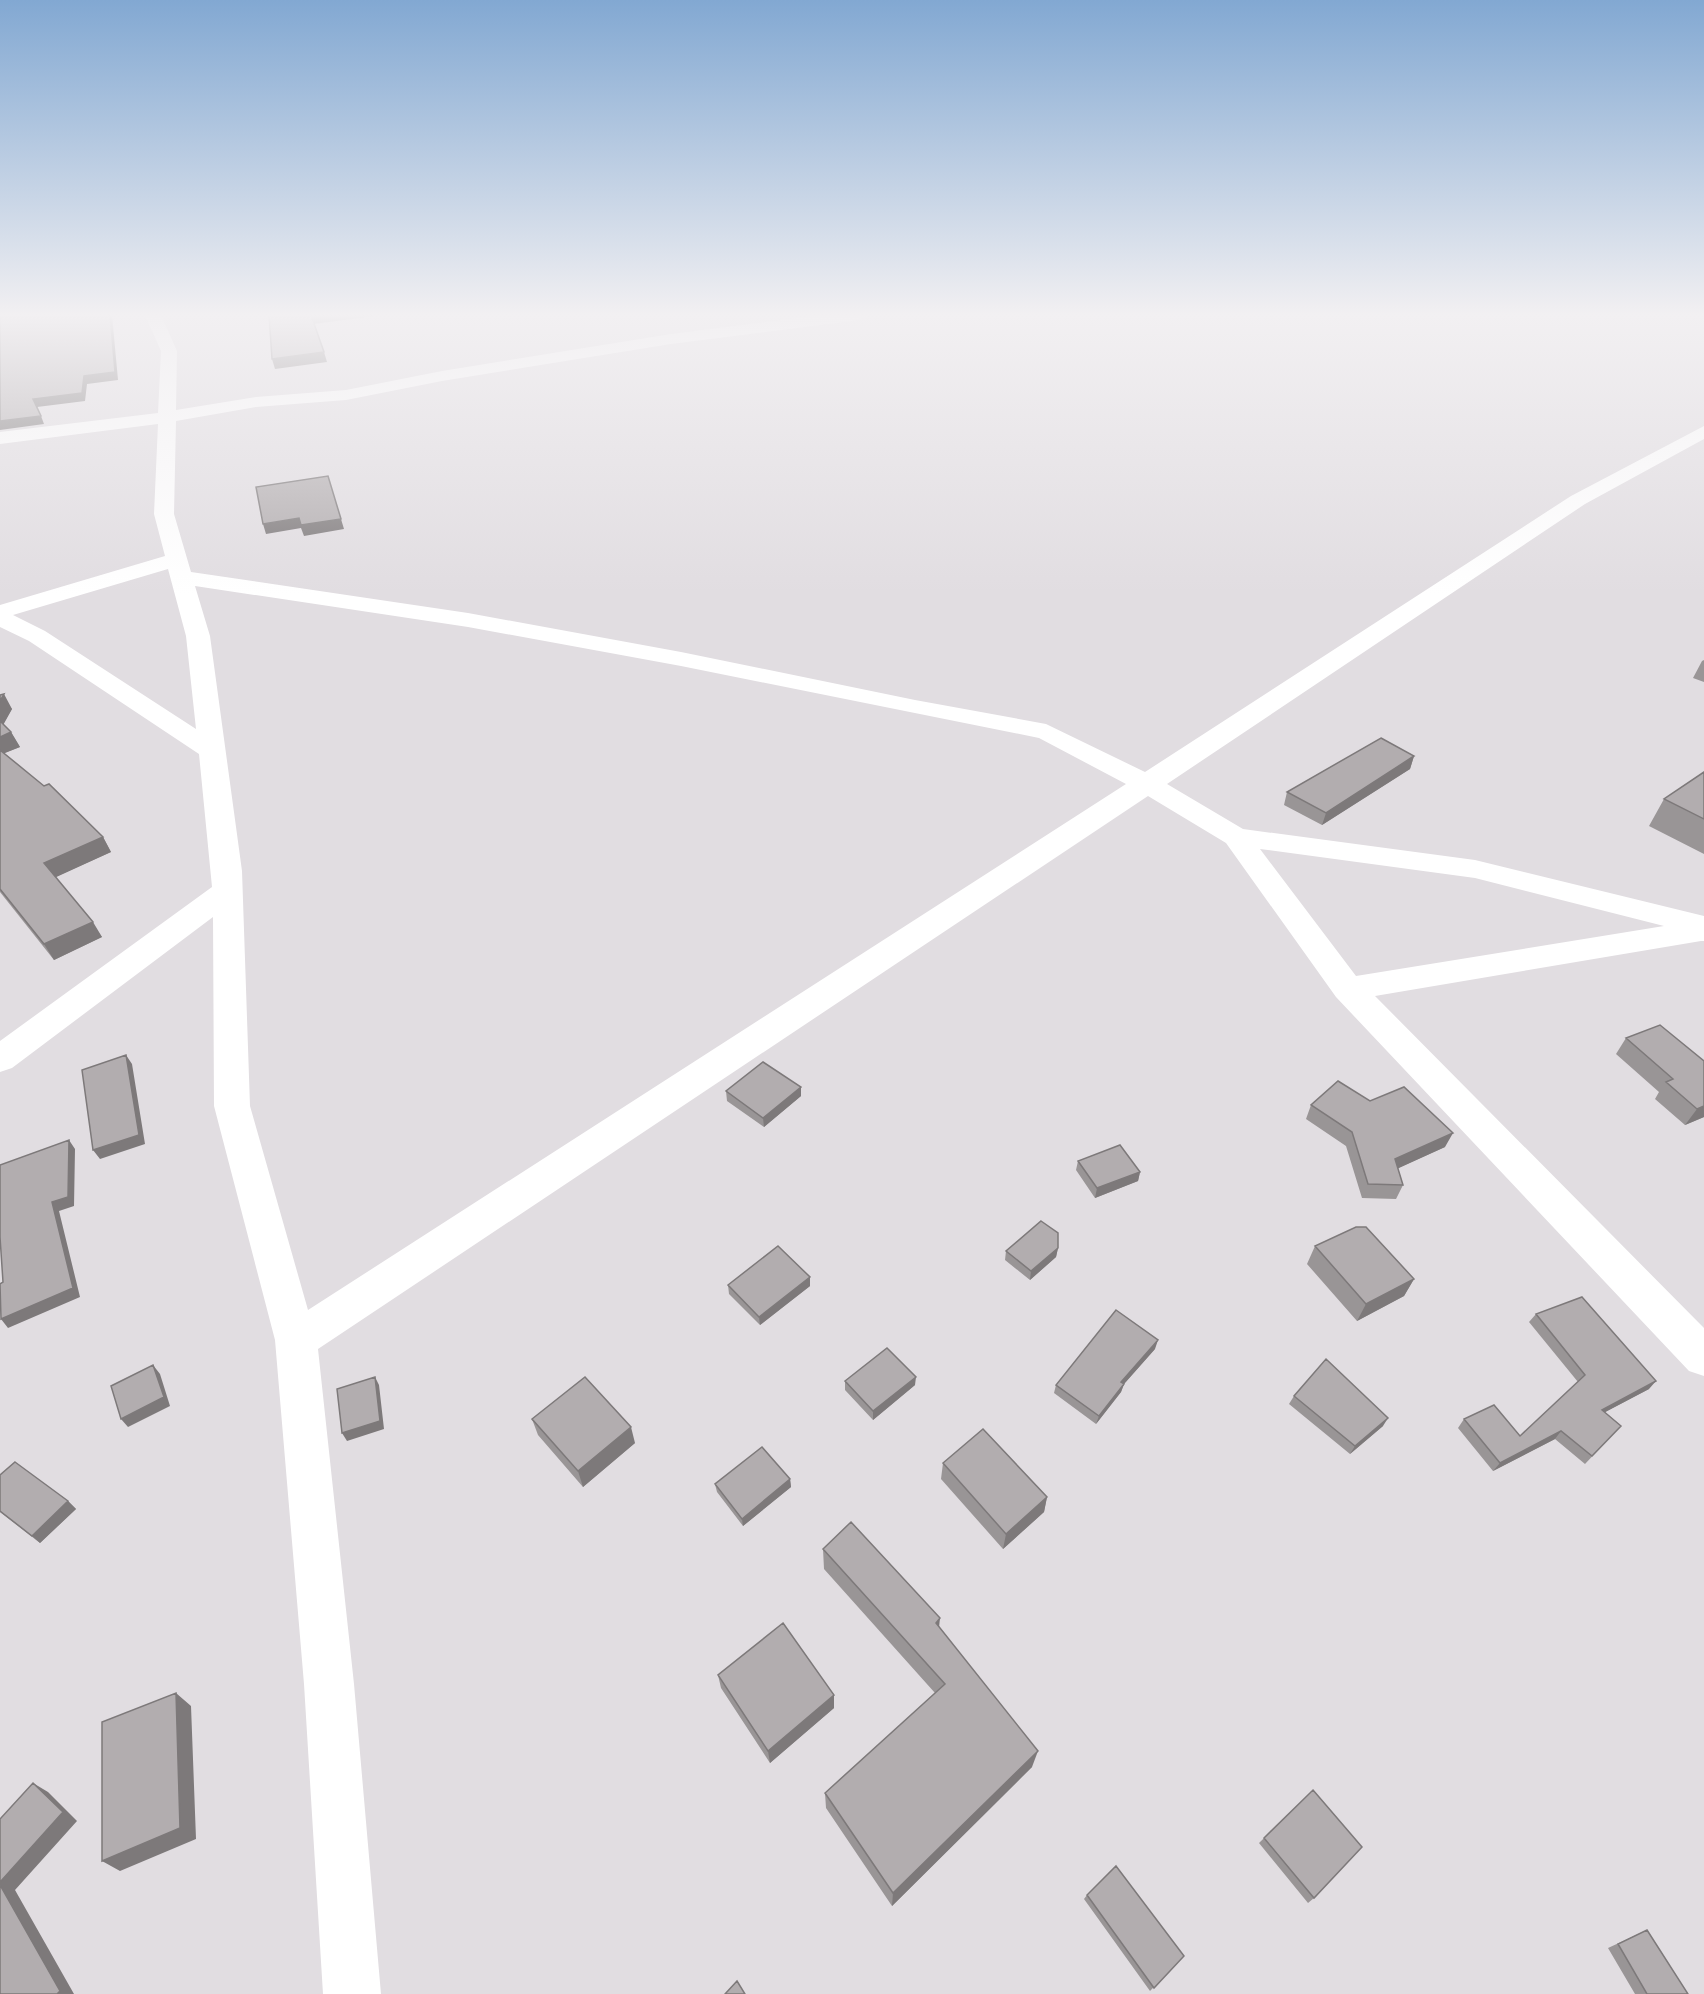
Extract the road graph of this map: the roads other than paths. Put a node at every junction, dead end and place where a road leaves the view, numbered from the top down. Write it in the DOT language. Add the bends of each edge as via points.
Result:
graph roads {
  1 [pos="169,408"];
  2 [pos="220,408"];
  3 [pos="169,417"];
  4 [pos="1704,432"];
  5 [pos="0,438"];
  6 [pos="179,568"];
  7 [pos="0,612"];
  8 [pos="0,618"];
  9 [pos="212,751"];
  10 [pos="1146,783"];
  11 [pos="1236,837"];
  12 [pos="227,891"];
  13 [pos="1704,928"];
  14 [pos="1348,989"];
  15 [pos="0,1059"];
  16 [pos="296,1340"];
  17 [pos="1704,1357"];
  18 [pos="352,1994"];
  1 -- 3 [label="street"];
  2 -- 3 [label="street"];
  3 -- 5 [label="street"];
  3 -- 6 [label="street" via="165,514"];
  4 -- 10 [label="street" via="1578,500"];
  6 -- 7 [label="street"];
  6 -- 9 [label="street" via="198,636"];
  6 -- 10 [label="street" via="681,659 1046,732"];
  8 -- 9 [label="street" via="37,636"];
  9 -- 12 [label="street"];
  10 -- 11 [label="street"];
  10 -- 16 [label="street"];
  11 -- 13 [label="street" via="1475,869"];
  11 -- 14 [label="street"];
  12 -- 15 [label="street"];
  12 -- 16 [label="street" via="232,1106"];
  13 -- 14 [label="street"];
  14 -- 17 [label="street"];
  16 -- 18 [label="street" via="329,1684"];
}
